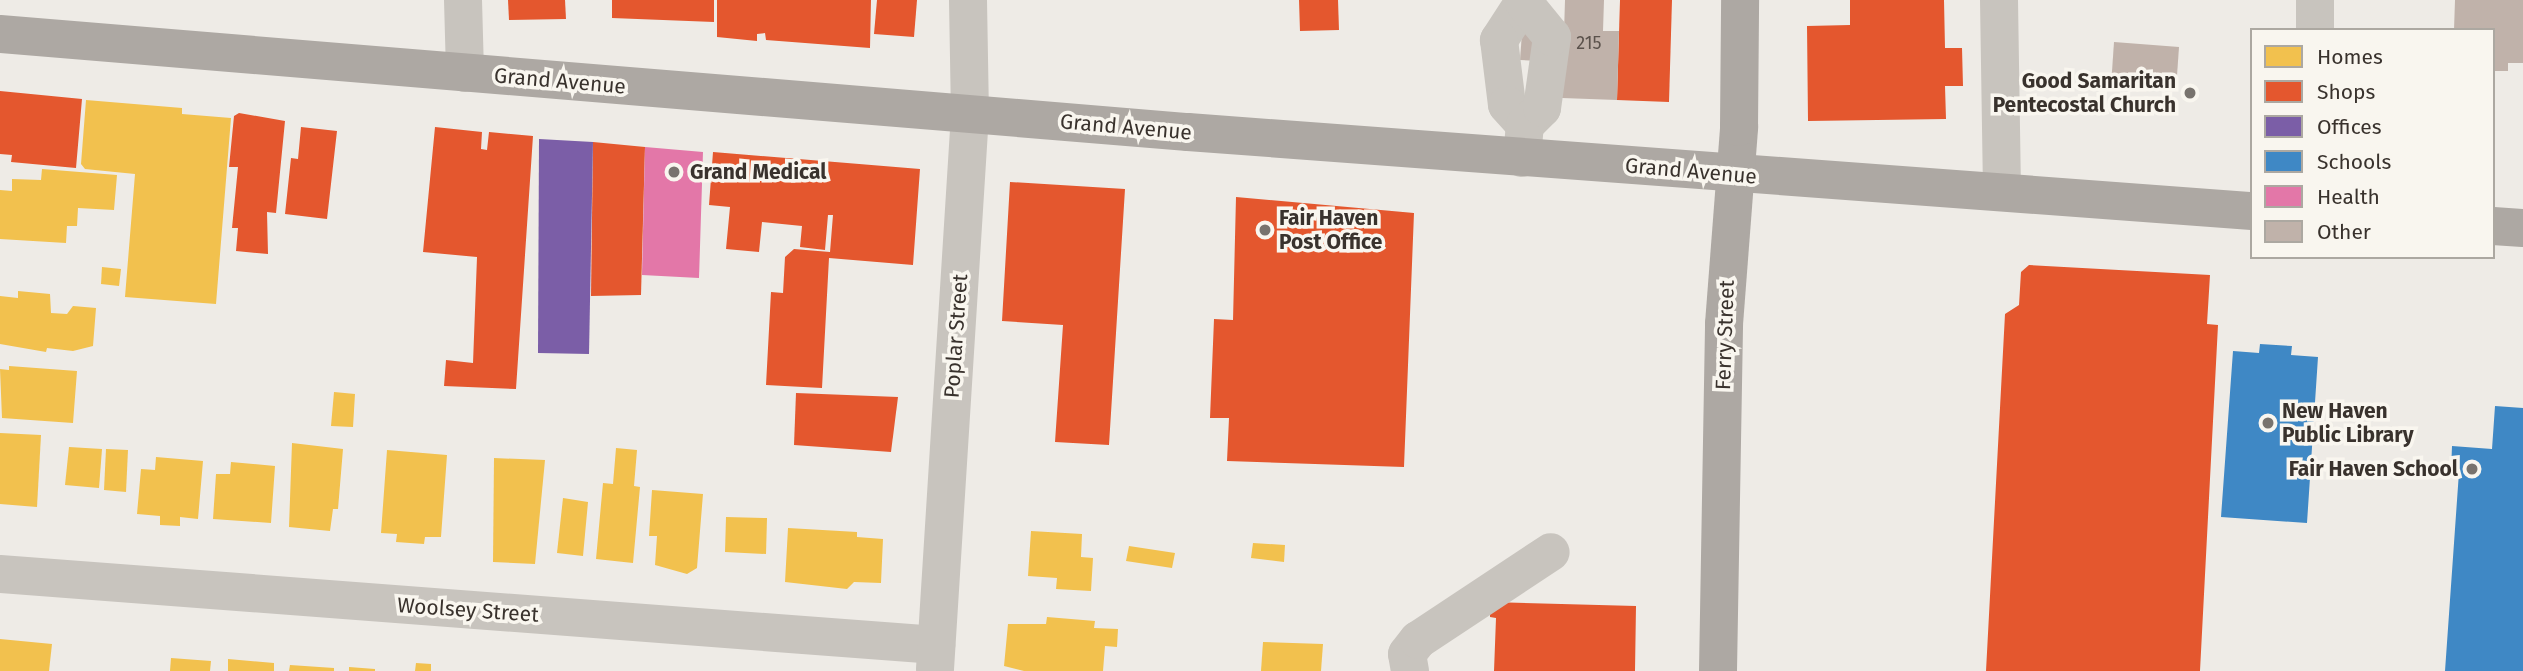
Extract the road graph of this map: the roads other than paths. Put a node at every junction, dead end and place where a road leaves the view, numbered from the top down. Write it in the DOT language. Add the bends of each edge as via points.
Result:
graph roads {
  1 [pos="463,0"];
  2 [pos="968,0"];
  3 [pos="1740,0"];
  4 [pos="1999,0"];
  5 [pos="2315,0"];
  6 [pos="1525,2"];
  7 [pos="2315,28"];
  8 [pos="0,34"];
  9 [pos="464,73"];
  10 [pos="970,115"];
  11 [pos="1524,141"];
  12 [pos="1735,174"];
  13 [pos="2002,191"];
  14 [pos="2250,211"];
  15 [pos="2495,226"];
  16 [pos="2523,228"];
  17 [pos="1551,552"];
  18 [pos="0,574"];
  19 [pos="935,658"];
  20 [pos="1410,671"];
  21 [pos="1718,671"];
  1 -- 9 [label="street"];
  2 -- 10 [label="street, Poplar Street"];
  3 -- 12 [label="main road, Ferry Street"];
  4 -- 13 [label="street"];
  5 -- 7 [label="street"];
  6 -- 11 [label="street" via="1552,37 1542,108"];
  8 -- 9 [label="main road, Grand Avenue"];
  9 -- 10 [label="main road, Grand Avenue"];
  10 -- 11 [label="main road, Grand Avenue"];
  10 -- 19 [label="street, Poplar Street"];
  11 -- 12 [label="main road, Grand Avenue"];
  12 -- 13 [label="main road, Grand Avenue"];
  12 -- 21 [label="main road, Ferry Street" via="1724,324"];
  13 -- 14 [label="main road, Grand Avenue"];
  15 -- 16 [label="main road"];
  17 -- 20 [label="street" via="1418,640 1407,654"];
  18 -- 19 [label="street, Woolsey Street"];
}
